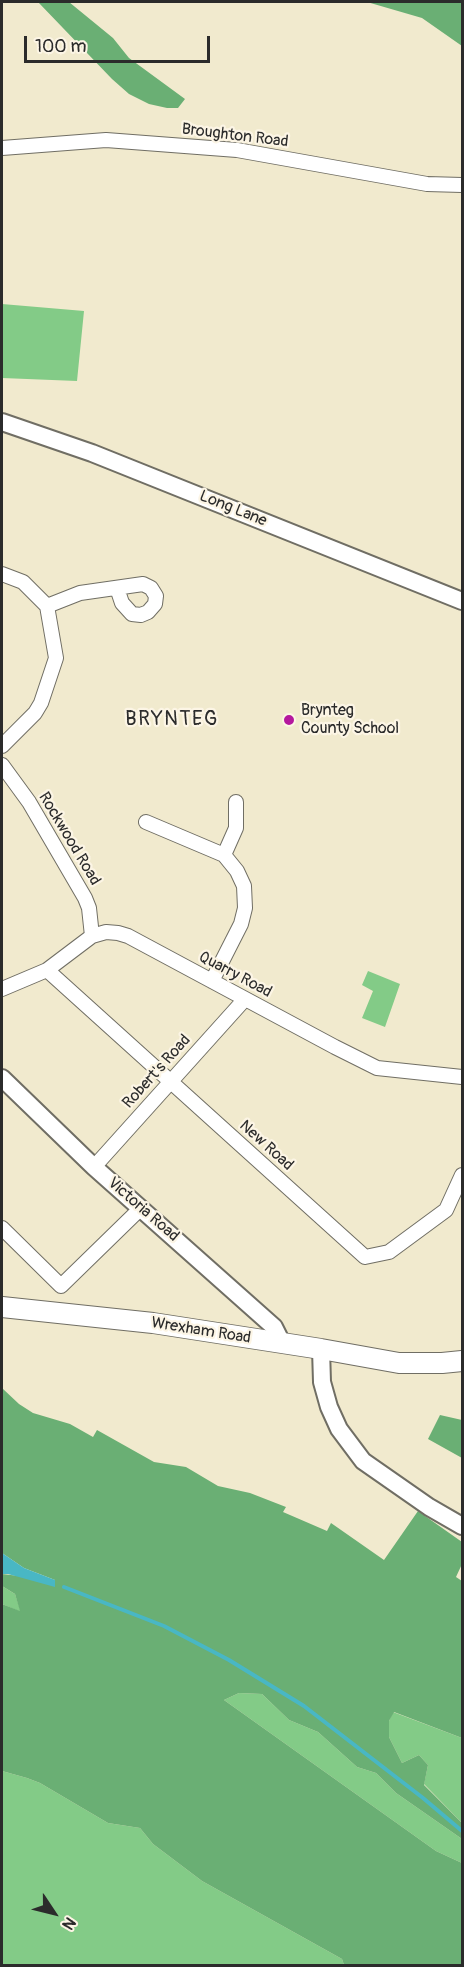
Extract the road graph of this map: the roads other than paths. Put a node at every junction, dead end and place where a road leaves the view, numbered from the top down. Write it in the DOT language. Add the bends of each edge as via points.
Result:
graph roads {
  1 [pos="2,148"];
  2 [pos="462,184"];
  3 [pos="2,422"];
  4 [pos="2,574"];
  5 [pos="117,588"];
  6 [pos="462,602"];
  7 [pos="47,606"];
  8 [pos="2,746"];
  9 [pos="2,765"];
  10 [pos="236,802"];
  11 [pos="146,822"];
  12 [pos="224,855"];
  13 [pos="92,936"];
  14 [pos="47,970"];
  15 [pos="212,981"];
  16 [pos="2,989"];
  17 [pos="245,999"];
  18 [pos="462,1077"];
  19 [pos="2,1078"];
  20 [pos="170,1082"];
  21 [pos="94,1167"];
  22 [pos="462,1175"];
  23 [pos="141,1208"];
  24 [pos="2,1228"];
  25 [pos="2,1307"];
  26 [pos="282,1343"];
  27 [pos="321,1349"];
  28 [pos="462,1361"];
  29 [pos="462,1526"];
  1 -- 2 [label="street, Broughton Road" via="106,140 237,150 427,184"];
  3 -- 6 [label="street, Long Lane" via="92,453"];
  4 -- 7 [label="street" via="23,582"];
  5 -- 7 [label="street" via="80,593"];
  7 -- 8 [label="street" via="56,658 42,703"];
  9 -- 13 [label="street, Rockwood Road" via="85,898"];
  10 -- 12 [label="street" via="236,828"];
  11 -- 12 [label="street"];
  12 -- 15 [label="street" via="244,886 245,908"];
  13 -- 14 [label="street"];
  13 -- 15 [label="street, Quarry Road" via="106,932 128,936"];
  14 -- 16 [label="street"];
  14 -- 20 [label="street, New Road"];
  15 -- 17 [label="street, Quarry Road"];
  17 -- 18 [label="street, Quarry Road" via="378,1068"];
  17 -- 20 [label="street, Robert's Road"];
  19 -- 21 [label="street, Victoria Road"];
  20 -- 21 [label="street, Robert's Road"];
  20 -- 22 [label="street, New Road" via="365,1257 390,1252 447,1210"];
  21 -- 23 [label="street, Victoria Road"];
  23 -- 24 [label="street" via="61,1286"];
  23 -- 26 [label="street, Victoria Road" via="274,1328"];
  25 -- 26 [label="main road, Wrexham Road" via="153,1323"];
  26 -- 27 [label="main road, Wrexham Road"];
  27 -- 28 [label="main road, Wrexham Road" via="399,1363"];
  27 -- 29 [label="street" via="322,1382 329,1407 339,1429 363,1461"];
}
